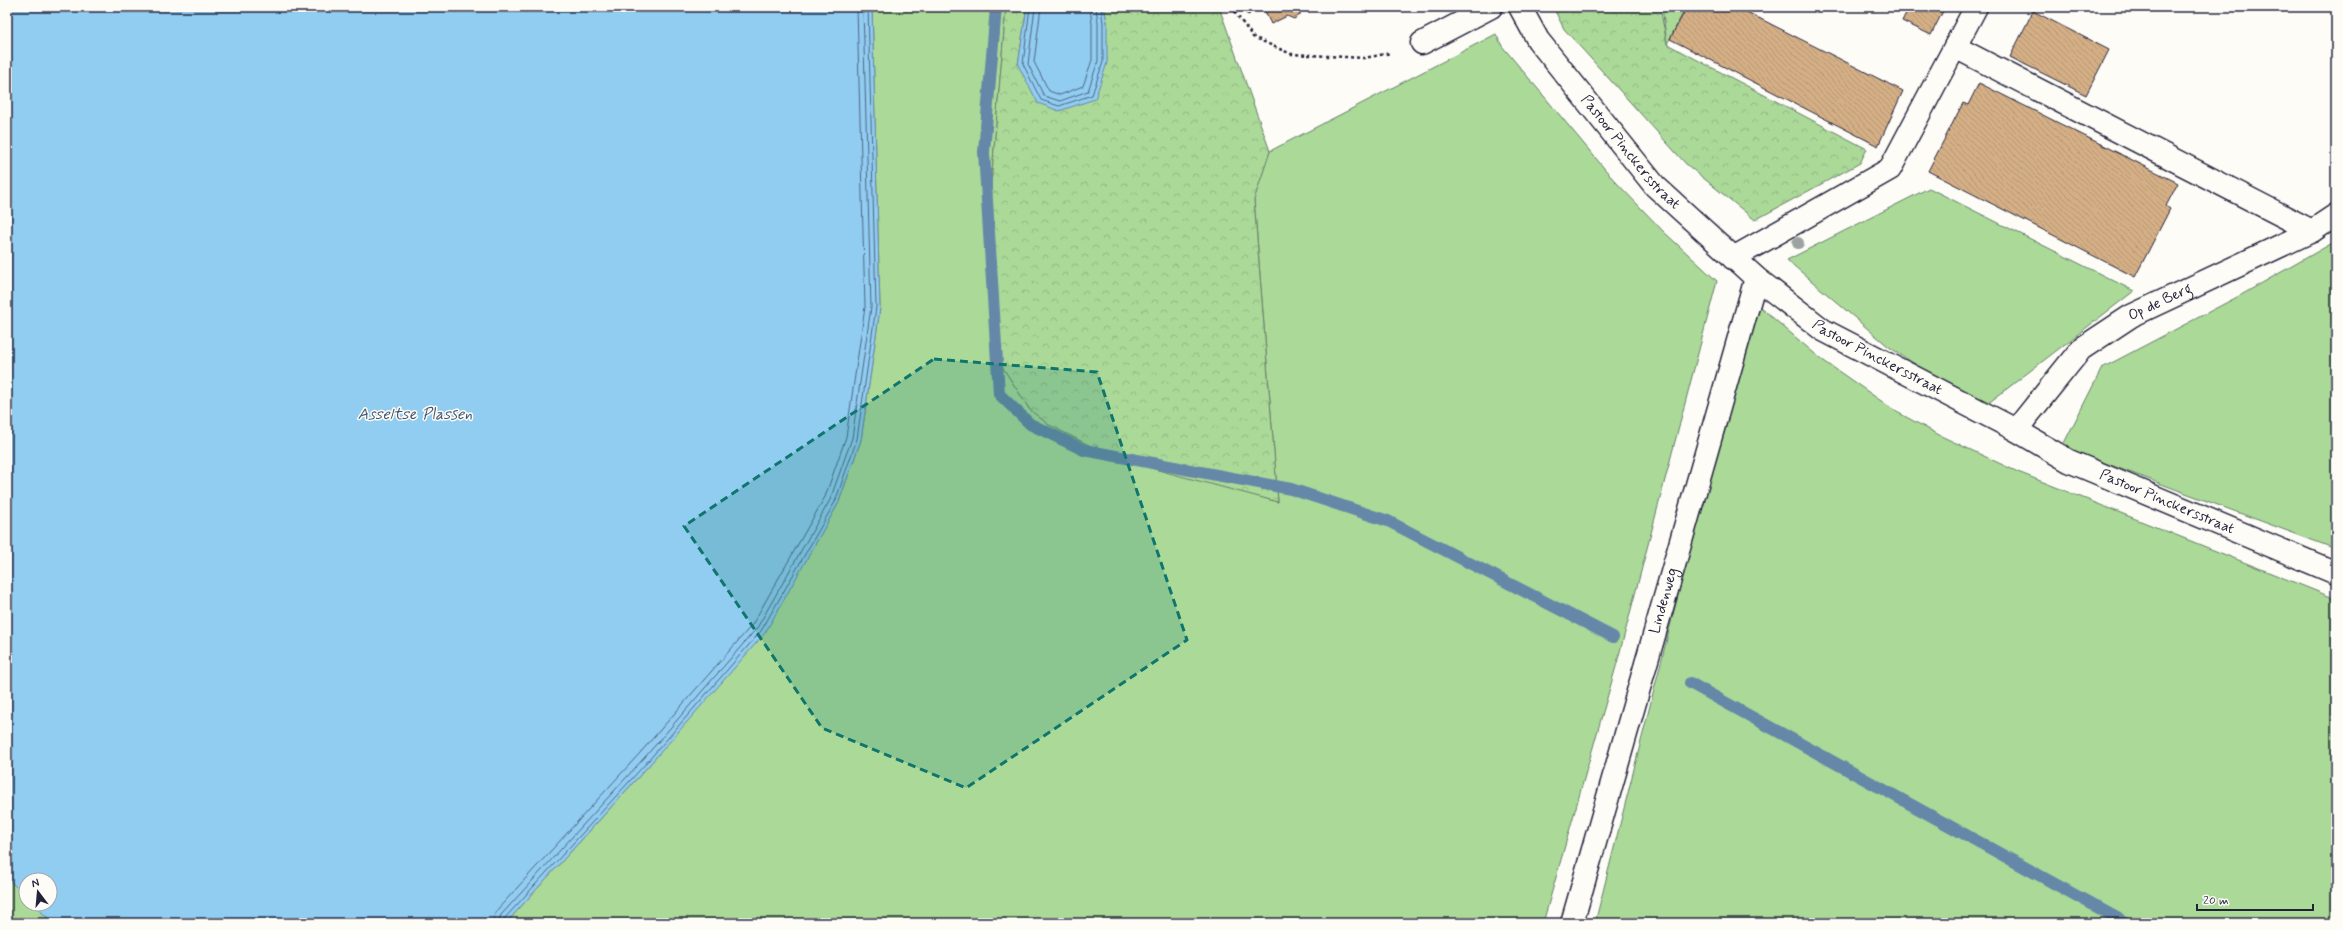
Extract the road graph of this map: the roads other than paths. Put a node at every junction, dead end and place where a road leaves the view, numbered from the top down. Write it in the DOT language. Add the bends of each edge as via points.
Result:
graph roads {
  1 [pos="1491,7"];
  2 [pos="1520,7"];
  3 [pos="1976,7"];
  4 [pos="1422,43"];
  5 [pos="1954,47"];
  6 [pos="2336,215"];
  7 [pos="2312,231"];
  8 [pos="1733,258"];
  9 [pos="1756,278"];
  10 [pos="2016,430"];
  11 [pos="2336,573"];
  12 [pos="1572,923"];
  1 -- 4 [label="street"];
  2 -- 8 [label="street, Pastoor Pinckersstraat" via="1538,40 1655,186"];
  3 -- 5 [label="street"];
  5 -- 7 [label="street"];
  5 -- 8 [label="street" via="1890,169"];
  6 -- 7 [label="street, Op de Berg"];
  7 -- 10 [label="street, Op de Berg" via="2131,316 2081,349"];
  8 -- 9 [label="street, Pastoor Pinckersstraat"];
  9 -- 10 [label="street, Pastoor Pinckersstraat" via="1824,330"];
  9 -- 12 [label="street, Lindenweg"];
  10 -- 11 [label="street, Pastoor Pinckersstraat" via="2070,461"];
}
